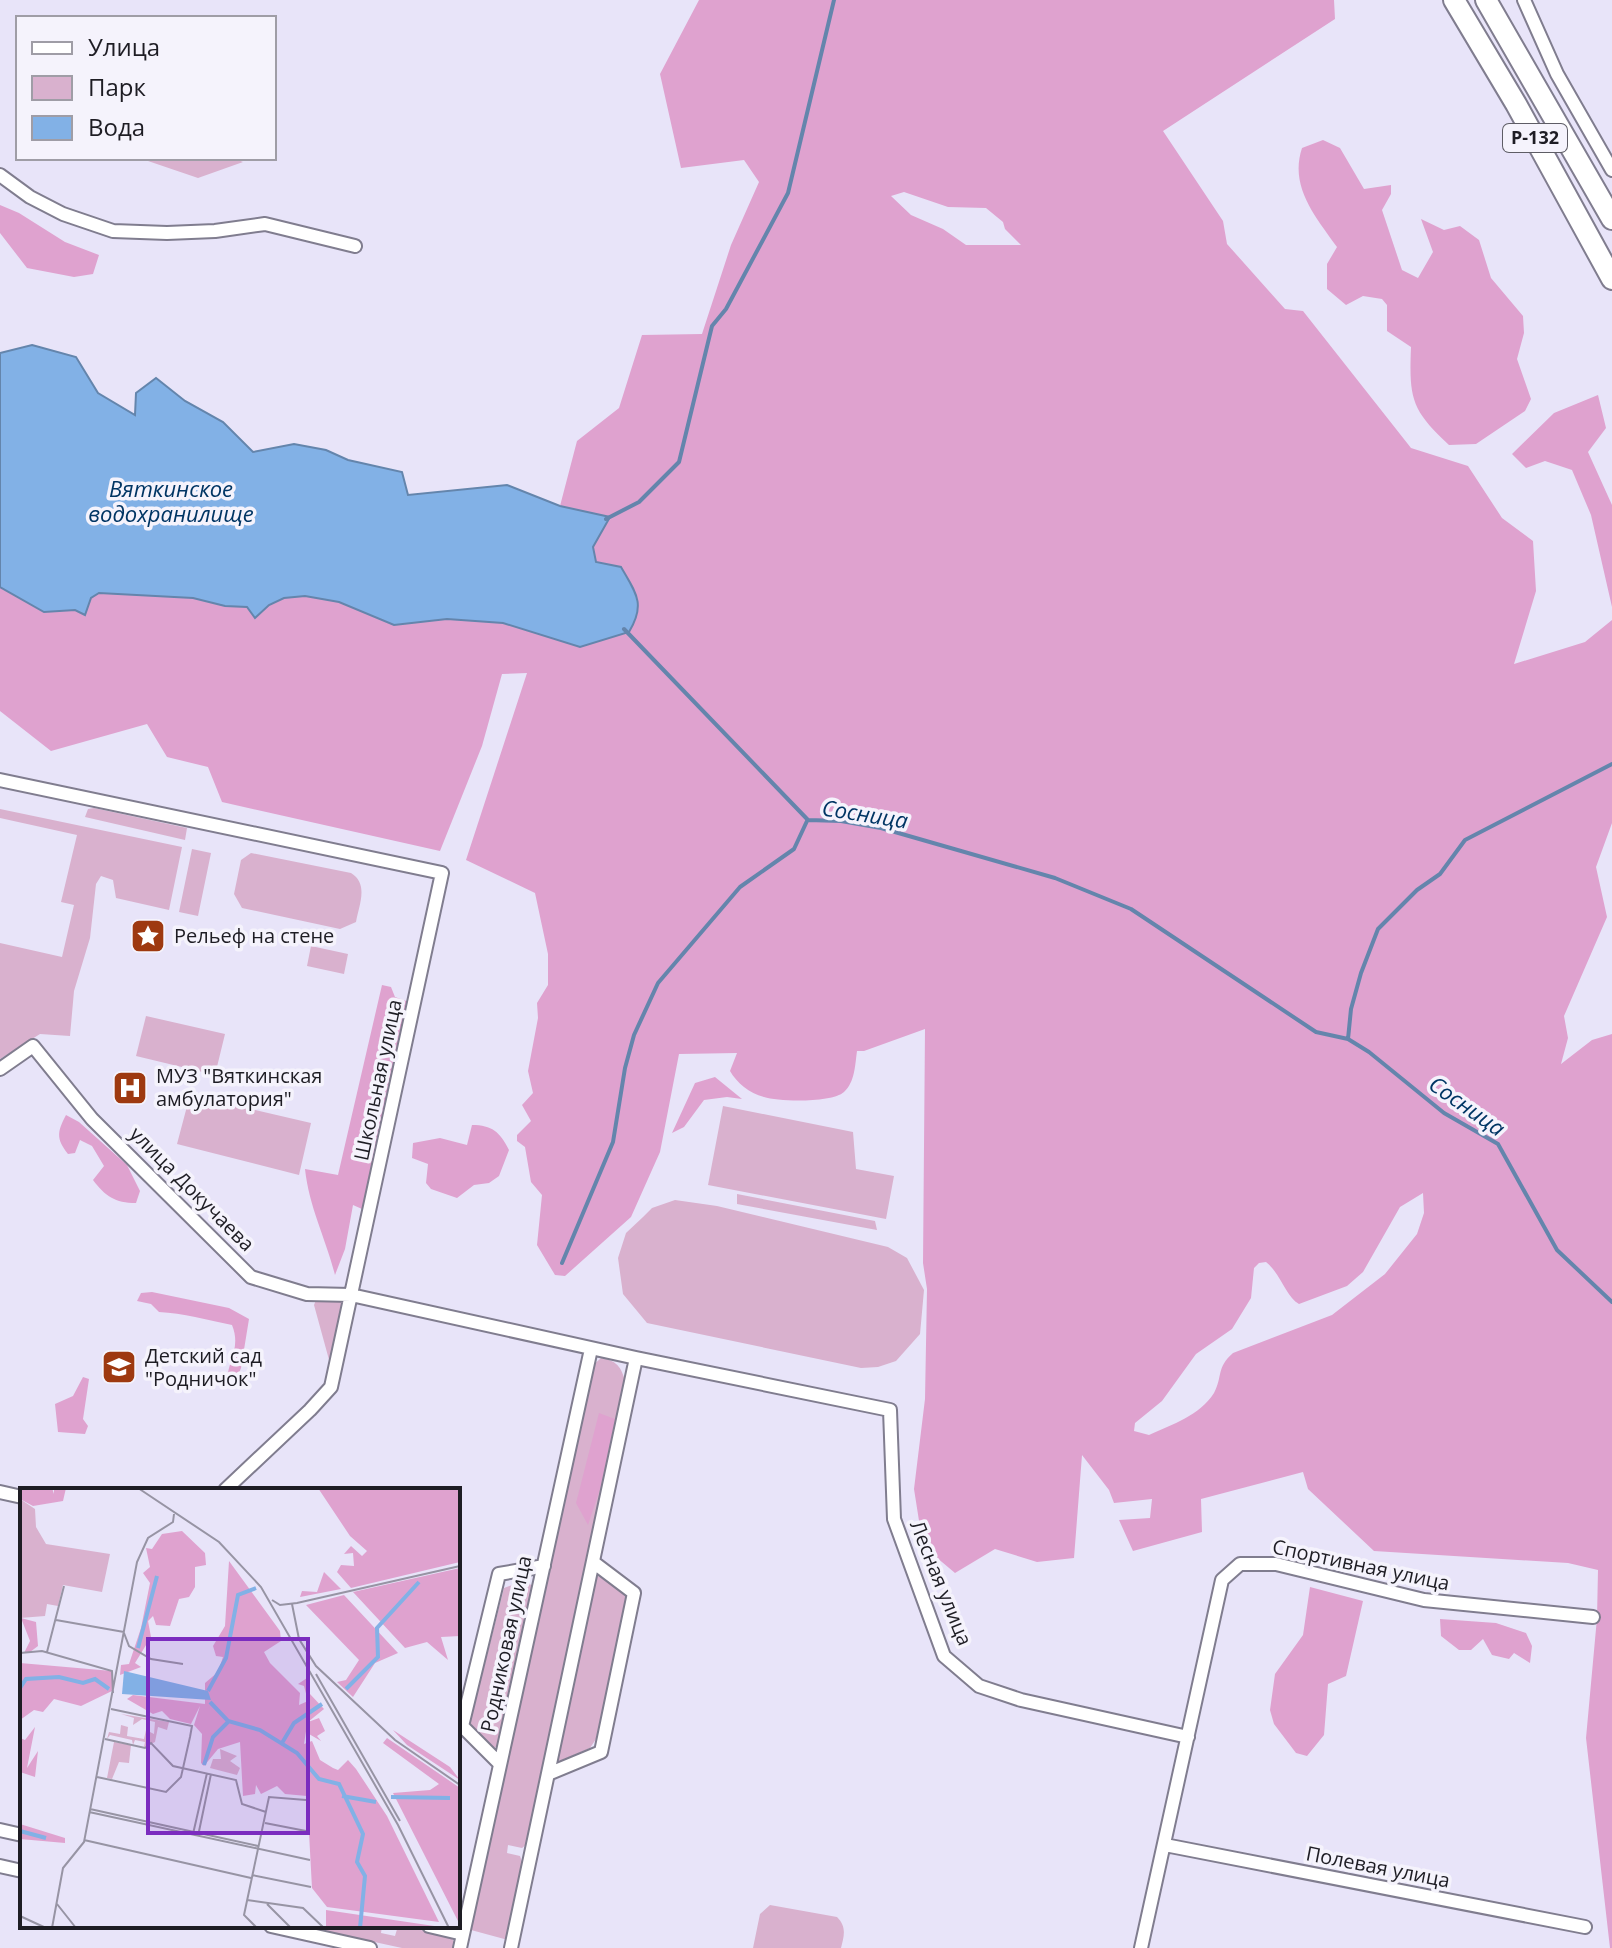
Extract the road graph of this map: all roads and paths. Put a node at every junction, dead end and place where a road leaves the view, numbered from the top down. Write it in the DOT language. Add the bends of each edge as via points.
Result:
graph roads {
  1 [pos="1454,0"];
  2 [pos="1486,0"];
  3 [pos="1524,0"];
  4 [pos="1612,170"];
  5 [pos="0,175"];
  6 [pos="1612,219"];
  7 [pos="355,246"];
  8 [pos="1612,279"];
  9 [pos="0,780"];
  10 [pos="0,1069"];
  11 [pos="351,1295"];
  12 [pos="591,1349"];
  13 [pos="636,1358"];
  14 [pos="227,1488"];
  15 [pos="0,1492"];
  16 [pos="20,1497"];
  17 [pos="593,1562"];
  18 [pos="544,1566"];
  19 [pos="1593,1617"];
  20 [pos="1188,1737"];
  21 [pos="500,1764"];
  22 [pos="548,1774"];
  23 [pos="0,1830"];
  24 [pos="20,1835"];
  25 [pos="1165,1845"];
  26 [pos="0,1866"];
  27 [pos="20,1871"];
  28 [pos="1585,1927"];
  29 [pos="280,1928"];
  30 [pos="438,1928"];
  31 [pos="463,1934"];
  32 [pos="511,1946"];
  33 [pos="370,1948"];
  34 [pos="460,1948"];
  35 [pos="527,1948"];
  36 [pos="1141,1948"];
  1 -- 8 [label="main road, Р-132"];
  2 -- 6 [label="main road, Р-132"];
  3 -- 4 [label="street" via="1557,74"];
  5 -- 7 [label="street" via="63,214 113,231 179,233 265,224"];
  9 -- 11 [label="street, Школьная улица" via="442,873"];
  10 -- 11 [label="street, улица Докучаева" via="33,1046 92,1119 251,1277 307,1294"];
  11 -- 12 [label="street, Лесная улица"];
  11 -- 14 [label="street, Школьная улица" via="331,1387"];
  12 -- 13 [label="street, Лесная улица"];
  12 -- 18 [label="street, Родниковая улица"];
  13 -- 17 [label="street"];
  13 -- 20 [label="street, Лесная улица" via="890,1410 894,1519 944,1656 979,1686 1021,1700"];
  15 -- 16 [label="street"];
  17 -- 22 [label="street"];
  17 -- 22 [label="street" via="634,1593 601,1752"];
  18 -- 21 [label="street, Родниковая улица"];
  18 -- 21 [label="street" via="499,1574 462,1726"];
  19 -- 20 [label="street, Спортивная улица" via="1424,1600 1276,1564 1240,1564 1222,1580"];
  20 -- 25 [label="street"];
  21 -- 31 [label="street, Родниковая улица"];
  22 -- 32 [label="street"];
  23 -- 24 [label="street"];
  25 -- 28 [label="street, Полевая улица"];
  25 -- 36 [label="street"];
  26 -- 27 [label="street"];
  29 -- 33 [label="street"];
  30 -- 31 [label="street"];
  31 -- 34 [label="street, Родниковая улица"];
  32 -- 35 [label="street"];
}
